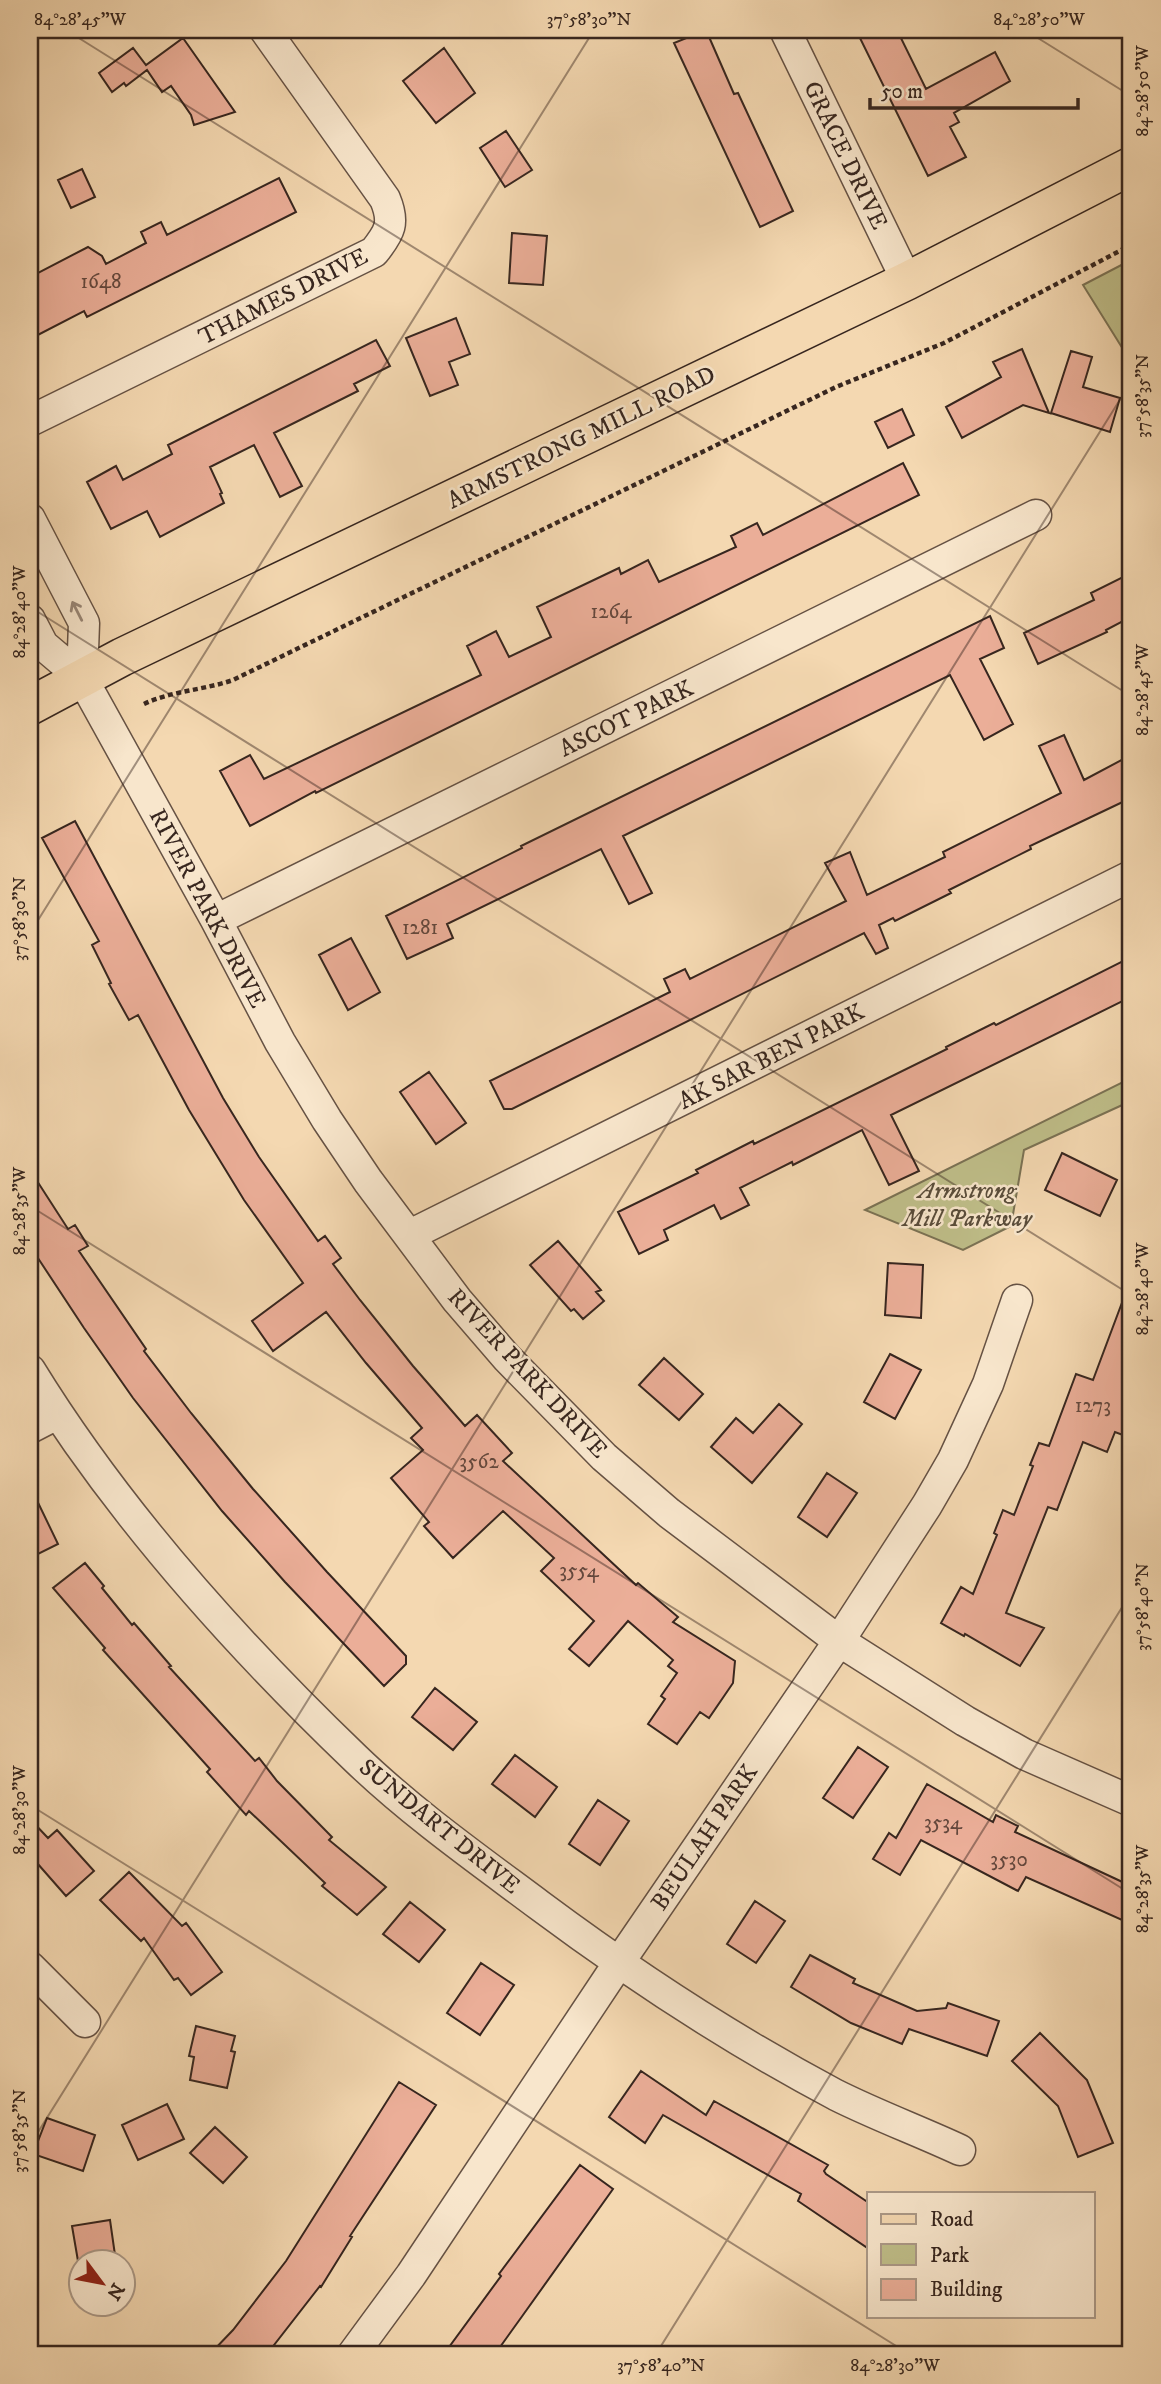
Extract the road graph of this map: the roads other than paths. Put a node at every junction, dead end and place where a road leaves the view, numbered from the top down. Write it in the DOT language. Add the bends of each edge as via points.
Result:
graph roads {
  1 [pos="265,30"];
  2 [pos="785,30"];
  3 [pos="1131,166"];
  4 [pos="907,281"];
  5 [pos="30,421"];
  6 [pos="1036,515"];
  7 [pos="30,519"];
  8 [pos="30,620"];
  9 [pos="82,678"];
  10 [pos="30,706"];
  11 [pos="1131,876"];
  12 [pos="216,920"];
  13 [pos="410,1235"];
  14 [pos="1017,1300"];
  15 [pos="30,1370"];
  16 [pos="57,1414"];
  17 [pos="30,1428"];
  18 [pos="839,1641"];
  19 [pos="1131,1801"];
  20 [pos="618,1964"];
  21 [pos="30,1968"];
  22 [pos="85,2022"];
  23 [pos="960,2150"];
  24 [pos="353,2354"];
  1 -- 5 [label="street, THAMES DRIVE" via="385,199 391,213 384,239 374,252"];
  2 -- 4 [label="street, GRACE DRIVE"];
  3 -- 4 [label="main road, ARMSTRONG MILL ROAD"];
  4 -- 9 [label="main road, ARMSTRONG MILL ROAD"];
  6 -- 12 [label="street, ASCOT PARK"];
  9 -- 7 [label="street, one-way" via="84,623"];
  8 -- 9 [label="street, RIVER PARK DRIVE" via="43,645"];
  9 -- 10 [label="main road, ARMSTRONG MILL ROAD"];
  9 -- 12 [label="street, RIVER PARK DRIVE"];
  11 -- 13 [label="street, AK SAR BEN PARK"];
  12 -- 13 [label="street, RIVER PARK DRIVE" via="327,1120"];
  13 -- 18 [label="street, RIVER PARK DRIVE" via="507,1358 604,1457 669,1513"];
  14 -- 18 [label="street, BEULAH PARK" via="988,1384 953,1460"];
  15 -- 16 [label="street, SUNDART DRIVE"];
  16 -- 17 [label="street"];
  16 -- 20 [label="street, SUNDART DRIVE" via="136,1520 203,1599 356,1759 478,1860"];
  18 -- 19 [label="street, RIVER PARK DRIVE" via="1024,1754"];
  18 -- 20 [label="street, BEULAH PARK"];
  20 -- 23 [label="street, SUNDART DRIVE" via="818,2085"];
  20 -- 24 [label="street, BEULAH PARK" via="411,2275"];
  21 -- 22 [label="street"];
}
